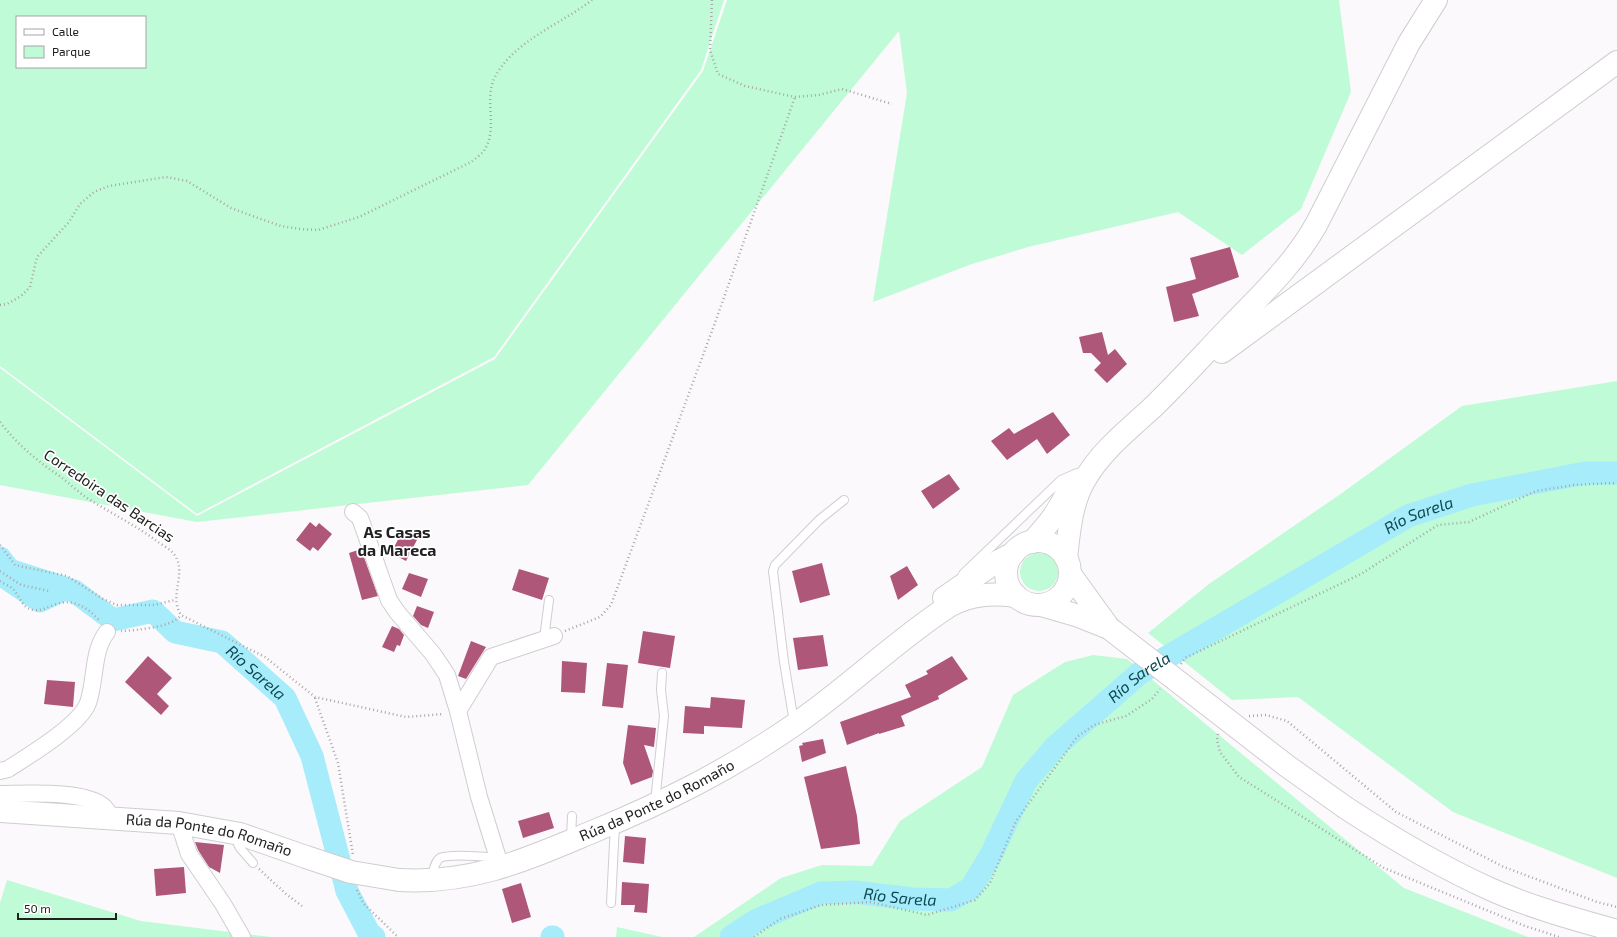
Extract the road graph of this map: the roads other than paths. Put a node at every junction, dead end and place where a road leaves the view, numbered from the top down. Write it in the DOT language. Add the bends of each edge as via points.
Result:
graph roads {
  1 [pos="1436,0"];
  2 [pos="1617,62"];
  3 [pos="1320,214"];
  4 [pos="1229,339"];
  5 [pos="1151,394"];
  6 [pos="1077,473"];
  7 [pos="844,500"];
  8 [pos="353,512"];
  9 [pos="1032,542"];
  10 [pos="1014,553"];
  11 [pos="1068,566"];
  12 [pos="981,573"];
  13 [pos="957,580"];
  14 [pos="1016,596"];
  15 [pos="549,600"];
  16 [pos="934,604"];
  17 [pos="1041,605"];
  18 [pos="1109,628"];
  19 [pos="107,632"];
  20 [pos="549,637"];
  21 [pos="886,653"];
  22 [pos="662,673"];
  23 [pos="458,711"];
  24 [pos="795,725"];
  25 [pos="0,771"];
  26 [pos="0,794"];
  27 [pos="655,805"];
  28 [pos="0,811"];
  29 [pos="572,816"];
  30 [pos="111,819"];
  31 [pos="179,823"];
  32 [pos="614,823"];
  33 [pos="232,832"];
  34 [pos="571,841"];
  35 [pos="253,863"];
  36 [pos="500,863"];
  37 [pos="611,903"];
  38 [pos="1617,931"];
  39 [pos="242,937"];
  1 -- 3 [label="main road" via="1408,43"];
  2 -- 4 [label="main road"];
  3 -- 4 [label="main road" via="1308,239"];
  3 -- 5 [label="main road" via="1285,256"];
  4 -- 5 [label="main road" via="1210,343"];
  4 -- 11 [label="main road" via="1175,385 1103,455 1084,481 1074,506"];
  5 -- 6 [label="main road" via="1096,448"];
  6 -- 9 [label="main road" via="1061,508"];
  6 -- 13 [label="lane" via="1060,480"];
  7 -- 24 [label="lane" via="819,520 775,565 773,571"];
  8 -- 23 [label="street" via="360,518 389,600 440,664 447,676"];
  9 -- 10 [label="main road"];
  9 -- 11 [label="main road" via="1049,543 1057,547"];
  10 -- 12 [label="main road"];
  10 -- 14 [label="main road" via="1008,562 1006,573 1008,583"];
  11 -- 17 [label="main road" via="1066,589 1060,597"];
  11 -- 18 [label="main road"];
  12 -- 13 [label="lane"];
  12 -- 21 [label="main road" via="930,609"];
  13 -- 16 [label="lane"];
  14 -- 17 [label="main road" via="1031,604"];
  14 -- 21 [label="main road" via="988,594 958,601 934,615"];
  15 -- 20 [label="lane"];
  17 -- 18 [label="main road"];
  18 -- 38 [label="main road, bridge" via="1288,766 1392,837 1465,878 1533,905"];
  19 -- 25 [label="street" via="100,645 84,710 47,743 8,769"];
  20 -- 23 [label="street" via="491,656"];
  21 -- 24 [label="main road, Rúa da Ponte do Romaño"];
  22 -- 27 [label="lane" via="664,716"];
  23 -- 36 [label="street" via="479,798"];
  24 -- 27 [label="main road, Rúa da Ponte do Romaño" via="713,777"];
  26 -- 30 [label="street, Rúa da Ponte do Romaño" via="46,793 80,797 102,805"];
  27 -- 32 [label="main road, Rúa da Ponte do Romaño"];
  28 -- 30 [label="main road, Rúa da Ponte do Romaño"];
  29 -- 34 [label="lane"];
  30 -- 31 [label="main road, Rúa da Ponte do Romaño"];
  31 -- 33 [label="main road, Rúa da Ponte do Romaño"];
  31 -- 39 [label="street" via="189,854"];
  32 -- 34 [label="main road, Rúa da Ponte do Romaño"];
  32 -- 37 [label="lane"];
  33 -- 35 [label="lane" via="240,848"];
  33 -- 36 [label="main road, Rúa da Ponte do Romaño, bridge" via="351,872 399,880 431,881 460,878"];
  34 -- 36 [label="main road, Rúa da Ponte do Romaño" via="531,857"];
}
